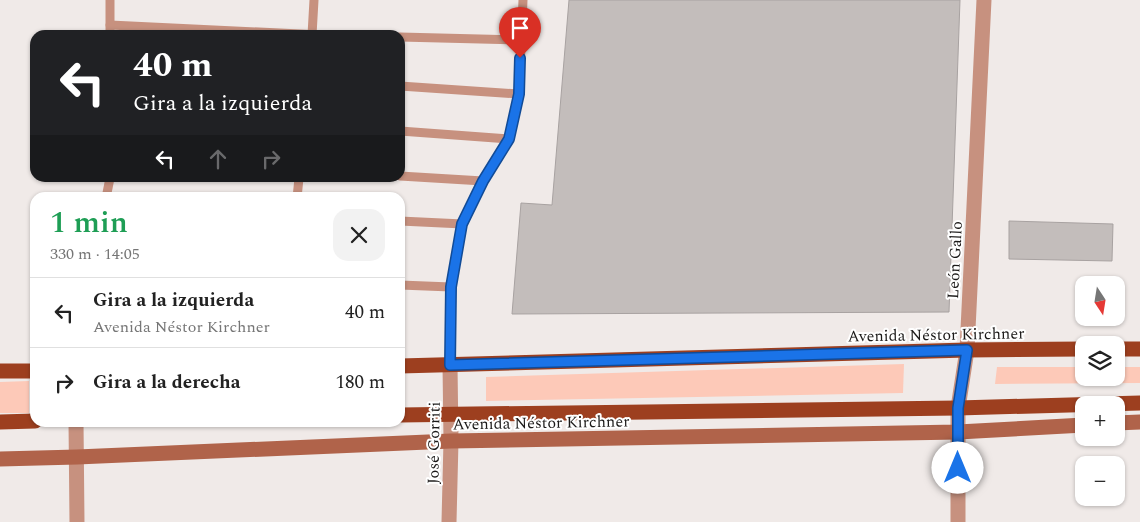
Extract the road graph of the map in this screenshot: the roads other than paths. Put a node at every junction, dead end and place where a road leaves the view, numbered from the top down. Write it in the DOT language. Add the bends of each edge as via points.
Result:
graph roads {
  1 [pos="110,0"];
  2 [pos="314,0"];
  3 [pos="523,0"];
  4 [pos="984,0"];
  5 [pos="110,30"];
  6 [pos="312,30"];
  7 [pos="405,37"];
  8 [pos="521,40"];
  9 [pos="405,86"];
  10 [pos="519,94"];
  11 [pos="405,131"];
  12 [pos="509,139"];
  13 [pos="405,176"];
  14 [pos="483,181"];
  15 [pos="405,221"];
  16 [pos="462,224"];
  17 [pos="405,285"];
  18 [pos="451,287"];
  19 [pos="1075,349"];
  20 [pos="1125,349"];
  21 [pos="1140,349"];
  22 [pos="967,350"];
  23 [pos="450,365"];
  24 [pos="405,366"];
  25 [pos="0,371"];
  26 [pos="30,371"];
  27 [pos="1140,403"];
  28 [pos="958,408"];
  29 [pos="451,414"];
  30 [pos="405,415"];
  31 [pos="30,421"];
  32 [pos="0,422"];
  33 [pos="1140,422"];
  34 [pos="1125,423"];
  35 [pos="1075,426"];
  36 [pos="76,427"];
  37 [pos="958,432"];
  38 [pos="451,441"];
  39 [pos="77,457"];
  40 [pos="0,459"];
  41 [pos="77,522"];
  42 [pos="449,522"];
  43 [pos="958,522"];
  1 -- 5 [label="lane"];
  2 -- 6 [label="lane"];
  3 -- 8 [label="lane"];
  4 -- 22 [label="street, León Gallo"];
  7 -- 8 [label="lane"];
  8 -- 10 [label="lane"];
  9 -- 10 [label="lane"];
  10 -- 12 [label="lane"];
  11 -- 12 [label="lane"];
  12 -- 14 [label="lane"];
  13 -- 14 [label="lane"];
  14 -- 16 [label="lane"];
  15 -- 16 [label="lane"];
  16 -- 18 [label="lane"];
  17 -- 18 [label="lane"];
  18 -- 23 [label="lane"];
  19 -- 22 [label="main road, Avenida Néstor Kirchner"];
  20 -- 21 [label="main road"];
  22 -- 23 [label="main road, Avenida Néstor Kirchner"];
  22 -- 28 [label="street, León Gallo"];
  23 -- 24 [label="main road, Avenida Néstor Kirchner"];
  23 -- 29 [label="street, José Gorriti"];
  25 -- 26 [label="main road"];
  27 -- 28 [label="main road, Avenida Néstor Kirchner"];
  28 -- 29 [label="main road, Avenida Néstor Kirchner"];
  28 -- 37 [label="street, León Gallo"];
  29 -- 30 [label="main road, Avenida Néstor Kirchner"];
  29 -- 38 [label="street, José Gorriti"];
  31 -- 32 [label="main road"];
  33 -- 34 [label="main road"];
  35 -- 37 [label="main road, Avenida Néstor Kirchner"];
  36 -- 39 [label="street"];
  37 -- 38 [label="main road, Avenida Néstor Kirchner"];
  37 -- 43 [label="street, León Gallo"];
  38 -- 39 [label="main road, Avenida Néstor Kirchner"];
  38 -- 42 [label="street, José Gorriti"];
  39 -- 40 [label="main road, Avenida Néstor Kirchner"];
  39 -- 41 [label="street"];
}
